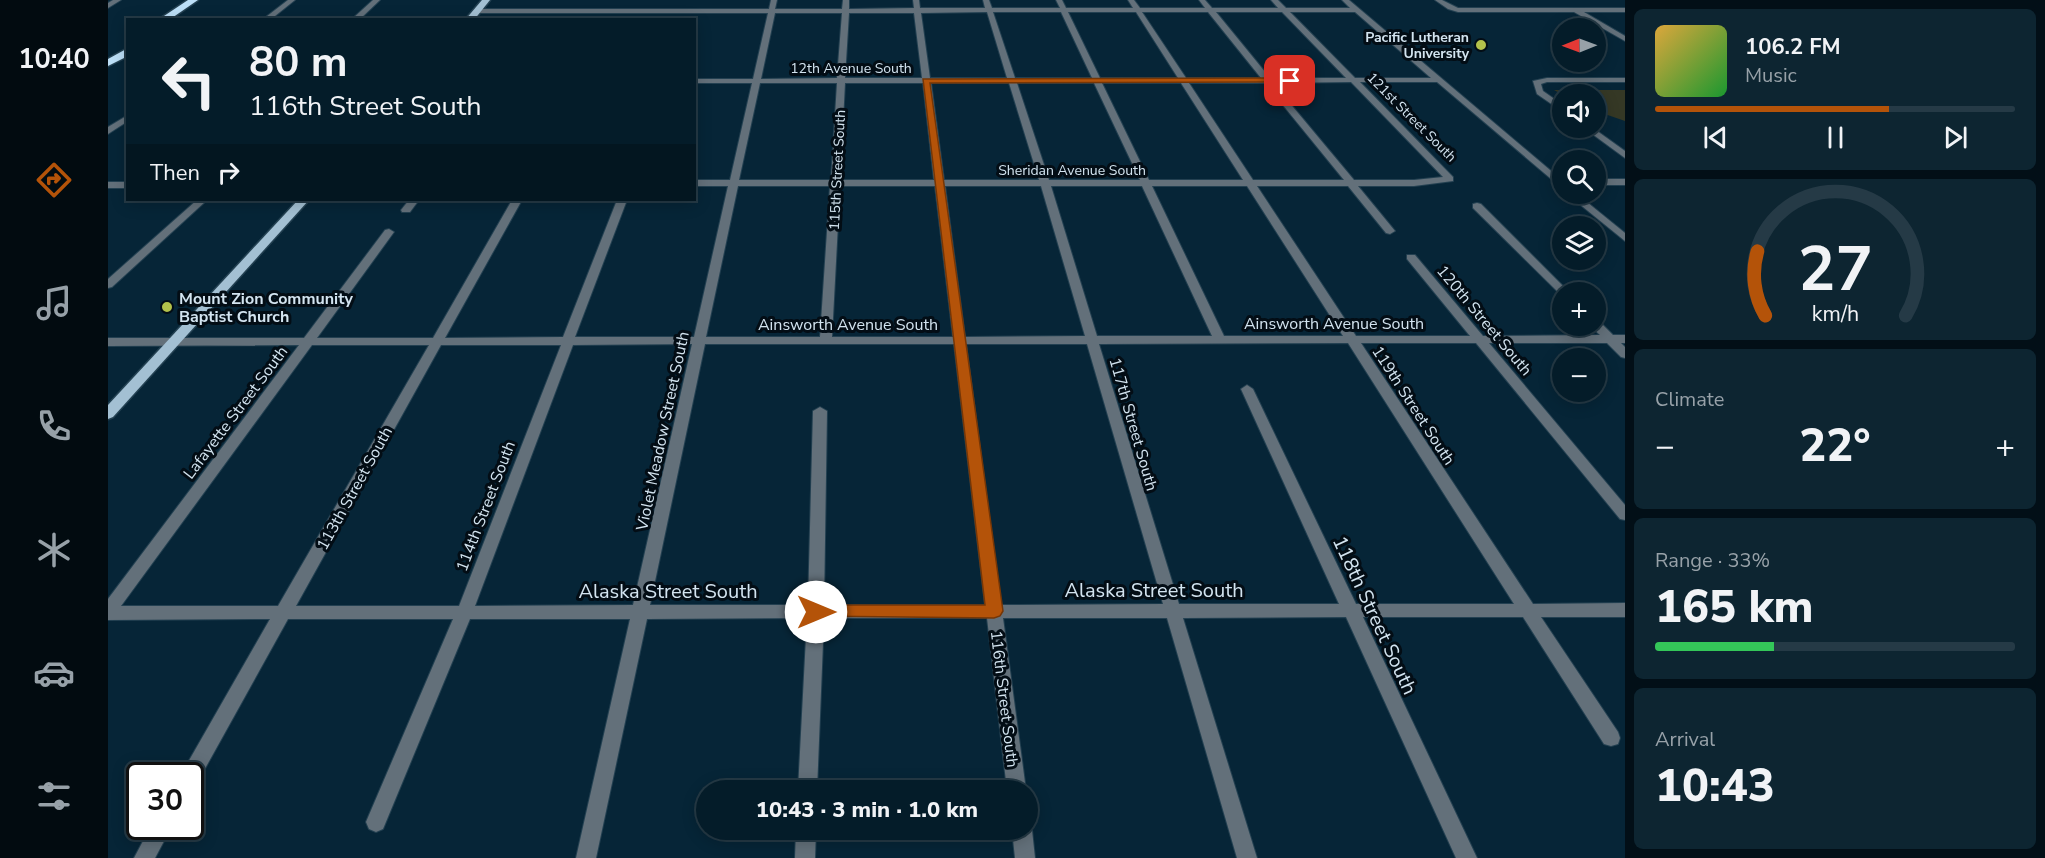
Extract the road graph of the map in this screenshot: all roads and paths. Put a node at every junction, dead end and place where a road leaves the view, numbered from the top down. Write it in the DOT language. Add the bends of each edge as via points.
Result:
graph roads {
  1 [pos="118,0"];
  2 [pos="292,0"];
  3 [pos="377,0"];
  4 [pos="486,0"];
  5 [pos="559,0"];
  6 [pos="631,0"];
  7 [pos="701,0"];
  8 [pos="846,0"];
  9 [pos="916,0"];
  10 [pos="1059,0"];
  11 [pos="1202,0"];
  12 [pos="1274,0"];
  13 [pos="1345,0"];
  14 [pos="1438,0"];
  15 [pos="197,2"];
  16 [pos="773,5"];
  17 [pos="988,5"];
  18 [pos="1135,5"];
  19 [pos="108,6"];
  20 [pos="1064,10"];
  21 [pos="1210,10"];
  22 [pos="1284,10"];
  23 [pos="1357,10"];
  24 [pos="1575,10"];
  25 [pos="1625,10"];
  26 [pos="477,11"];
  27 [pos="551,11"];
  28 [pos="625,11"];
  29 [pos="697,11"];
  30 [pos="846,11"];
  31 [pos="917,11"];
  32 [pos="166,18"];
  33 [pos="180,18"];
  34 [pos="268,18"];
  35 [pos="356,18"];
  36 [pos="471,18"];
  37 [pos="546,18"];
  38 [pos="621,18"];
  39 [pos="694,18"];
  40 [pos="1625,39"];
  41 [pos="126,42"];
  42 [pos="126,52"];
  43 [pos="108,53"];
  44 [pos="108,63"];
  45 [pos="1440,80"];
  46 [pos="1625,80"];
  47 [pos="696,81"];
  48 [pos="756,81"];
  49 [pos="841,81"];
  50 [pos="926,81"];
  51 [pos="1011,81"];
  52 [pos="1097,81"];
  53 [pos="1184,81"];
  54 [pos="1269,81"];
  55 [pos="1353,81"];
  56 [pos="1552,101"];
  57 [pos="126,118"];
  58 [pos="108,131"];
  59 [pos="1602,138"];
  60 [pos="1625,155"];
  61 [pos="1552,175"];
  62 [pos="1449,180"];
  63 [pos="1606,182"];
  64 [pos="1625,182"];
  65 [pos="696,183"];
  66 [pos="733,183"];
  67 [pos="837,183"];
  68 [pos="939,183"];
  69 [pos="1045,183"];
  70 [pos="1250,183"];
  71 [pos="1350,183"];
  72 [pos="1144,184"];
  73 [pos="126,185"];
  74 [pos="110,187"];
  75 [pos="201,201"];
  76 [pos="303,201"];
  77 [pos="413,201"];
  78 [pos="516,201"];
  79 [pos="622,201"];
  80 [pos="1584,204"];
  81 [pos="1477,206"];
  82 [pos="406,210"];
  83 [pos="1390,231"];
  84 [pos="389,232"];
  85 [pos="1625,238"];
  86 [pos="1411,257"];
  87 [pos="1553,282"];
  88 [pos="108,285"];
  89 [pos="1606,335"];
  90 [pos="1479,339"];
  91 [pos="1610,339"];
  92 [pos="1625,339"];
  93 [pos="960,340"];
  94 [pos="1092,340"];
  95 [pos="1220,340"];
  96 [pos="1352,340"];
  97 [pos="308,341"];
  98 [pos="437,341"];
  99 [pos="567,341"];
  100 [pos="698,341"];
  101 [pos="826,341"];
  102 [pos="108,342"];
  103 [pos="174,342"];
  104 [pos="1625,354"];
  105 [pos="1247,389"];
  106 [pos="820,411"];
  107 [pos="108,414"];
  108 [pos="1625,515"];
  109 [pos="1350,610"];
  110 [pos="1528,610"];
  111 [pos="1625,610"];
  112 [pos="994,611"];
  113 [pos="1172,611"];
  114 [pos="108,612"];
  115 [pos="640,612"];
  116 [pos="816,612"];
  117 [pos="284,613"];
  118 [pos="464,613"];
  119 [pos="1611,738"];
  120 [pos="199,762"];
  121 [pos="808,780"];
  122 [pos="1016,780"];
  123 [pos="376,822"];
  124 [pos="154,840"];
  125 [pos="806,840"];
  126 [pos="1023,840"];
  127 [pos="144,858"];
  128 [pos="586,858"];
  129 [pos="805,858"];
  130 [pos="1025,858"];
  131 [pos="1247,858"];
  132 [pos="1467,858"];
  1 -- 19 [label="street"];
  2 -- 34 [label="street"];
  3 -- 35 [label="street"];
  4 -- 26 [label="main road"];
  5 -- 27 [label="street"];
  6 -- 28 [label="street"];
  7 -- 29 [label="street"];
  8 -- 30 [label="street, 115th Street South"];
  9 -- 31 [label="street, 116th Street South"];
  10 -- 20 [label="street"];
  11 -- 21 [label="street"];
  12 -- 22 [label="street, 121st Street South"];
  13 -- 23 [label="street"];
  14 -- 24 [label="street" via="1456,10"];
  15 -- 32 [label="highway"];
  15 -- 33 [label="highway"];
  16 -- 29 [label="street"];
  16 -- 30 [label="street"];
  16 -- 48 [label="street, Violet Meadow Street South"];
  17 -- 20 [label="street"];
  17 -- 31 [label="street"];
  17 -- 51 [label="street, 117th Street South"];
  18 -- 20 [label="street"];
  18 -- 21 [label="street"];
  18 -- 53 [label="street, 119th Street South"];
  20 -- 52 [label="street"];
  21 -- 22 [label="street"];
  21 -- 54 [label="street"];
  22 -- 23 [label="street"];
  22 -- 55 [label="street, 121st Street South"];
  23 -- 45 [label="street"];
  24 -- 25 [label="street"];
  24 -- 40 [label="street"];
  26 -- 27 [label="street"];
  26 -- 36 [label="main road"];
  27 -- 28 [label="street"];
  27 -- 37 [label="street"];
  28 -- 29 [label="street"];
  28 -- 38 [label="street"];
  29 -- 39 [label="street"];
  30 -- 31 [label="street"];
  30 -- 49 [label="street, 115th Street South"];
  31 -- 50 [label="street, 116th Street South"];
  41 -- 43 [label="highway"];
  42 -- 44 [label="highway"];
  45 -- 55 [label="street, 12th Avenue South"];
  45 -- 61 [label="street"];
  46 -- 56 [label="street" via="1547,80 1534,84"];
  47 -- 48 [label="street, 12th Avenue South"];
  48 -- 49 [label="street, 12th Avenue South"];
  48 -- 66 [label="street, Violet Meadow Street South"];
  49 -- 50 [label="street, 12th Avenue South"];
  49 -- 67 [label="street, 115th Street South"];
  50 -- 51 [label="street, 12th Avenue South"];
  50 -- 68 [label="street, 116th Street South"];
  51 -- 52 [label="street, 12th Avenue South"];
  51 -- 69 [label="street, 117th Street South"];
  52 -- 53 [label="street, 12th Avenue South"];
  52 -- 72 [label="street"];
  53 -- 54 [label="street, 12th Avenue South"];
  53 -- 70 [label="street, 119th Street South"];
  54 -- 55 [label="street, 12th Avenue South"];
  54 -- 71 [label="street"];
  55 -- 62 [label="street, 121st Street South"];
  57 -- 58 [label="street"];
  59 -- 60 [label="street"];
  62 -- 71 [label="street, Sheridan Avenue South"];
  63 -- 64 [label="street"];
  65 -- 66 [label="street, Sheridan Avenue South"];
  66 -- 67 [label="street, Sheridan Avenue South"];
  66 -- 100 [label="street, Violet Meadow Street South"];
  67 -- 68 [label="street, Sheridan Avenue South"];
  67 -- 101 [label="street, 115th Street South"];
  68 -- 69 [label="street, Sheridan Avenue South"];
  68 -- 93 [label="street, 116th Street South"];
  69 -- 72 [label="street, Sheridan Avenue South"];
  69 -- 94 [label="street, 117th Street South"];
  70 -- 71 [label="street, Sheridan Avenue South"];
  70 -- 72 [label="street, Sheridan Avenue South"];
  70 -- 96 [label="street, 119th Street South"];
  71 -- 83 [label="street"];
  72 -- 95 [label="street"];
  73 -- 74 [label="street"];
  75 -- 88 [label="street"];
  76 -- 103 [label="main road"];
  77 -- 82 [label="street"];
  78 -- 98 [label="street, 113th Street South"];
  79 -- 99 [label="street, 114th Street South"];
  80 -- 85 [label="street"];
  81 -- 87 [label="street"];
  84 -- 97 [label="street, Lafayette Street South"];
  86 -- 90 [label="street, 120th Street South"];
  89 -- 91 [label="street"];
  90 -- 91 [label="street, Ainsworth Avenue South"];
  90 -- 96 [label="street, Ainsworth Avenue South"];
  90 -- 108 [label="street, 120th Street South"];
  91 -- 92 [label="street, Ainsworth Avenue South"];
  91 -- 104 [label="street"];
  93 -- 94 [label="street, Ainsworth Avenue South"];
  93 -- 101 [label="street, Ainsworth Avenue South"];
  93 -- 112 [label="street, 116th Street South"];
  94 -- 95 [label="street, Ainsworth Avenue South"];
  94 -- 113 [label="street, 117th Street South"];
  95 -- 96 [label="street, Ainsworth Avenue South"];
  96 -- 110 [label="street, 119th Street South"];
  97 -- 98 [label="street, Ainsworth Avenue South"];
  97 -- 103 [label="street, Ainsworth Avenue South"];
  97 -- 114 [label="street, Lafayette Street South"];
  98 -- 99 [label="street, Ainsworth Avenue South"];
  98 -- 117 [label="street, 113th Street South"];
  99 -- 100 [label="street, Ainsworth Avenue South"];
  99 -- 118 [label="street, 114th Street South"];
  100 -- 101 [label="street, Ainsworth Avenue South"];
  100 -- 115 [label="street, Violet Meadow Street South"];
  102 -- 103 [label="street, Ainsworth Avenue South"];
  103 -- 107 [label="main road"];
  105 -- 109 [label="street, 118th Street South"];
  106 -- 116 [label="street"];
  109 -- 110 [label="street, Alaska Street South"];
  109 -- 113 [label="street, Alaska Street South"];
  109 -- 132 [label="street, 118th Street South"];
  110 -- 111 [label="street, Alaska Street South"];
  110 -- 119 [label="street, 119th Street South"];
  112 -- 113 [label="street, Alaska Street South"];
  112 -- 116 [label="street, Alaska Street South"];
  112 -- 122 [label="street, 116th Street South"];
  113 -- 131 [label="street, 117th Street South"];
  114 -- 117 [label="street, Alaska Street South"];
  115 -- 116 [label="street, Alaska Street South"];
  115 -- 118 [label="street, Alaska Street South"];
  115 -- 128 [label="street, Violet Meadow Street South"];
  116 -- 121 [label="street"];
  117 -- 118 [label="street, Alaska Street South"];
  117 -- 120 [label="street, 113th Street South"];
  118 -- 123 [label="street, 114th Street South"];
  124 -- 127 [label="street"];
  125 -- 129 [label="street"];
  126 -- 130 [label="street"];
}
